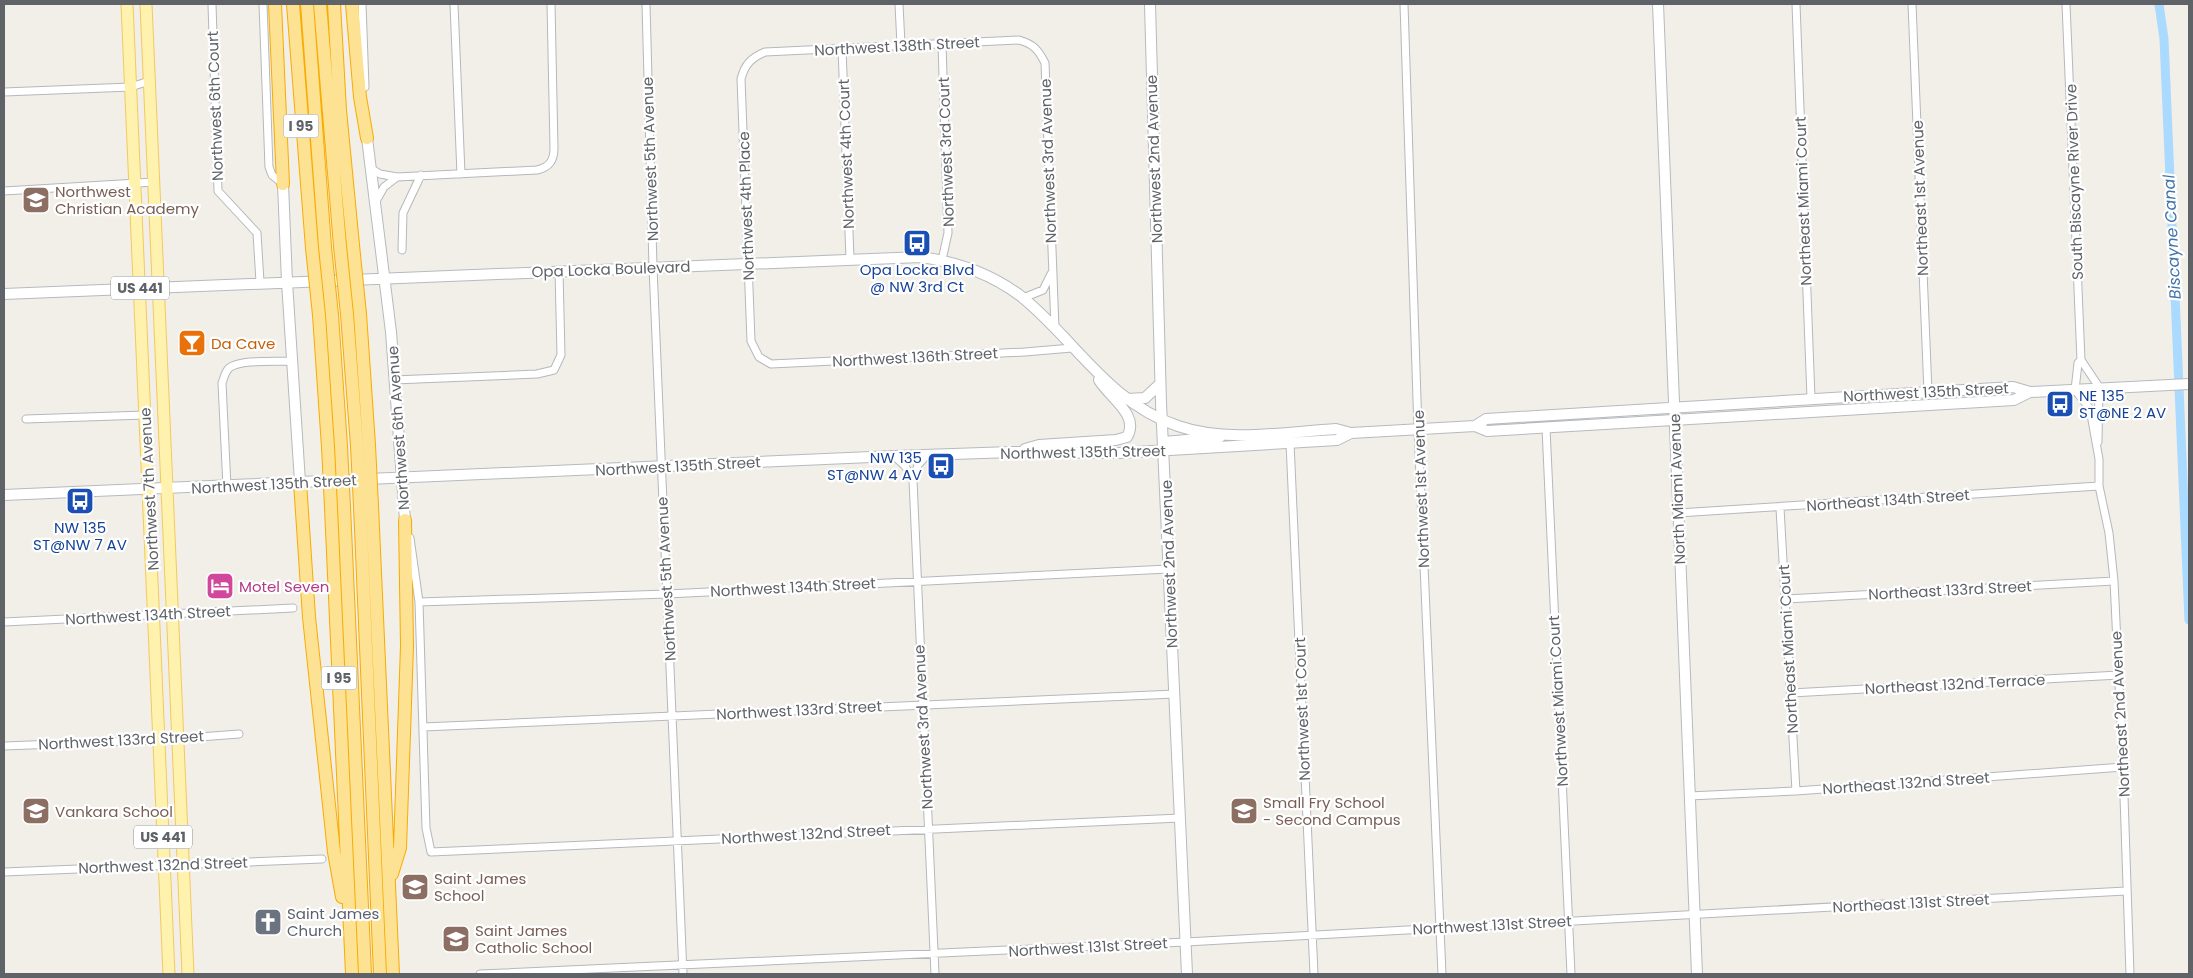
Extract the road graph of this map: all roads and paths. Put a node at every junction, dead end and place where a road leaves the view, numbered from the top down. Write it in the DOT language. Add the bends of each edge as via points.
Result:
graph roads {
  1 [pos="127,4"];
  2 [pos="146,4"];
  3 [pos="212,4"];
  4 [pos="263,4"];
  5 [pos="275,4"];
  6 [pos="293,4"];
  7 [pos="306,4"];
  8 [pos="320,4"];
  9 [pos="334,4"];
  10 [pos="352,4"];
  11 [pos="362,4"];
  12 [pos="454,4"];
  13 [pos="550,4"];
  14 [pos="646,4"];
  15 [pos="899,4"];
  16 [pos="1150,4"];
  17 [pos="1404,4"];
  18 [pos="1658,4"];
  19 [pos="1796,4"];
  20 [pos="1912,4"];
  21 [pos="2066,4"];
  22 [pos="942,44"];
  23 [pos="901,46"];
  24 [pos="842,48"];
  25 [pos="1039,50"];
  26 [pos="753,57"];
  27 [pos="149,81"];
  28 [pos="131,87"];
  29 [pos="4,92"];
  30 [pos="367,138"];
  31 [pos="370,168"];
  32 [pos="461,174"];
  33 [pos="421,175"];
  34 [pos="397,177"];
  35 [pos="154,182"];
  36 [pos="136,183"];
  37 [pos="284,184"];
  38 [pos="4,191"];
  39 [pos="375,204"];
  40 [pos="402,250"];
  41 [pos="850,259"];
  42 [pos="942,260"];
  43 [pos="748,263"];
  44 [pos="653,267"];
  45 [pos="559,271"];
  46 [pos="1051,273"];
  47 [pos="384,278"];
  48 [pos="260,282"];
  49 [pos="286,282"];
  50 [pos="158,287"];
  51 [pos="140,289"];
  52 [pos="4,294"];
  53 [pos="1022,298"];
  54 [pos="326,315"];
  55 [pos="1055,330"];
  56 [pos="1072,348"];
  57 [pos="759,357"];
  58 [pos="2082,360"];
  59 [pos="292,361"];
  60 [pos="1094,372"];
  61 [pos="394,380"];
  62 [pos="1160,384"];
  63 [pos="2189,384"];
  64 [pos="2099,387"];
  65 [pos="2075,390"];
  66 [pos="1928,392"];
  67 [pos="2030,392"];
  68 [pos="1126,398"];
  69 [pos="1811,398"];
  70 [pos="1674,407"];
  71 [pos="1597,412"];
  72 [pos="145,415"];
  73 [pos="26,419"];
  74 [pos="1162,420"];
  75 [pos="1675,421"];
  76 [pos="1475,426"];
  77 [pos="1546,428"];
  78 [pos="1418,430"];
  79 [pos="1351,433"];
  80 [pos="1231,434"];
  81 [pos="1290,443"];
  82 [pos="363,445"];
  83 [pos="335,446"];
  84 [pos="1164,446"];
  85 [pos="1012,452"];
  86 [pos="2098,454"];
  87 [pos="927,455"];
  88 [pos="894,456"];
  89 [pos="661,466"];
  90 [pos="402,478"];
  91 [pos="913,480"];
  92 [pos="300,482"];
  93 [pos="2099,486"];
  94 [pos="227,487"];
  95 [pos="149,489"];
  96 [pos="167,489"];
  97 [pos="4,495"];
  98 [pos="366,506"];
  99 [pos="1780,508"];
  100 [pos="1678,513"];
  101 [pos="405,520"];
  102 [pos="1168,569"];
  103 [pos="917,581"];
  104 [pos="2114,581"];
  105 [pos="668,594"];
  106 [pos="1786,599"];
  107 [pos="419,602"];
  108 [pos="293,608"];
  109 [pos="173,614"];
  110 [pos="154,615"];
  111 [pos="4,622"];
  112 [pos="2120,675"];
  113 [pos="1791,693"];
  114 [pos="1175,694"];
  115 [pos="921,704"];
  116 [pos="672,716"];
  117 [pos="423,727"];
  118 [pos="239,734"];
  119 [pos="178,738"];
  120 [pos="160,740"];
  121 [pos="4,746"];
  122 [pos="2123,767"];
  123 [pos="1796,791"];
  124 [pos="1689,796"];
  125 [pos="1180,818"];
  126 [pos="928,829"];
  127 [pos="678,840"];
  128 [pos="394,847"];
  129 [pos="353,848"];
  130 [pos="431,852"];
  131 [pos="322,859"];
  132 [pos="184,863"];
  133 [pos="164,865"];
  134 [pos="4,872"];
  135 [pos="2126,891"];
  136 [pos="1695,913"];
  137 [pos="1568,920"];
  138 [pos="1440,927"];
  139 [pos="1312,935"];
  140 [pos="351,940"];
  141 [pos="1186,942"];
  142 [pos="934,954"];
  143 [pos="683,965"];
  144 [pos="169,974"];
  145 [pos="188,974"];
  146 [pos="352,974"];
  147 [pos="365,974"];
  148 [pos="380,974"];
  149 [pos="393,974"];
  150 [pos="480,974"];
  151 [pos="683,974"];
  152 [pos="935,974"];
  153 [pos="1187,974"];
  154 [pos="1314,974"];
  155 [pos="1442,974"];
  156 [pos="1570,974"];
  157 [pos="1697,974"];
  158 [pos="2130,974"];
  1 -- 28 [label="main road, Northwest 7th Avenue / US 441"];
  2 -- 27 [label="main road, Northwest 7th Avenue / US 441"];
  3 -- 48 [label="street, Northwest 6th Court" via="218,191 257,233"];
  4 -- 37 [label="street" via="269,167 272,175"];
  5 -- 37 [label="highway"];
  6 -- 54 [label="highway, I 95, bridge" via="312,248"];
  7 -- 54 [label="highway, bridge" via="326,247"];
  8 -- 82 [label="highway, bridge" via="340,246"];
  9 -- 82 [label="highway, I 95, bridge" via="340,110 360,314"];
  10 -- 30 [label="highway"];
  11 -- 30 [label="street, Northwest 6th Avenue"];
  12 -- 32 [label="street"];
  13 -- 32 [label="street" via="552,161 537,170"];
  14 -- 44 [label="street, Northwest 5th Avenue"];
  15 -- 23 [label="street"];
  16 -- 62 [label="main road, Northwest 2nd Avenue"];
  17 -- 78 [label="street, Northwest 1st Avenue"];
  18 -- 70 [label="main road, North Miami Avenue"];
  19 -- 69 [label="street, Northeast Miami Court"];
  20 -- 66 [label="street, Northeast 1st Avenue"];
  21 -- 58 [label="street, South Biscayne River Drive"];
  22 -- 23 [label="street, Northwest 138th Street"];
  22 -- 25 [label="street, Northwest 138th Street" via="1018,40"];
  22 -- 42 [label="street, Northwest 3rd Court" via="948,233"];
  23 -- 24 [label="street, Northwest 138th Street"];
  24 -- 26 [label="street, Northwest 138th Street" via="765,52"];
  24 -- 41 [label="street, Northwest 4th Court"];
  25 -- 46 [label="street, Northwest 3rd Avenue" via="1045,63"];
  26 -- 43 [label="street, Northwest 4th Place" via="741,79"];
  27 -- 28 [label="street"];
  27 -- 35 [label="main road, Northwest 7th Avenue / US 441"];
  28 -- 29 [label="street"];
  28 -- 36 [label="main road, Northwest 7th Avenue / US 441"];
  30 -- 31 [label="main road, Northwest 6th Avenue"];
  31 -- 34 [label="street" via="380,174"];
  31 -- 39 [label="main road, Northwest 6th Avenue"];
  32 -- 33 [label="street"];
  33 -- 34 [label="street"];
  33 -- 40 [label="street" via="403,212"];
  34 -- 39 [label="street" via="384,187"];
  35 -- 36 [label="street"];
  35 -- 50 [label="main road, Northwest 7th Avenue / US 441"];
  36 -- 38 [label="street"];
  36 -- 51 [label="main road, Northwest 7th Avenue / US 441"];
  37 -- 49 [label="main road"];
  39 -- 47 [label="main road, Northwest 6th Avenue"];
  41 -- 42 [label="main road, Opa Locka Boulevard" via="912,256"];
  41 -- 43 [label="main road, Opa Locka Boulevard"];
  42 -- 53 [label="main road, Opa Locka Boulevard" via="985,274"];
  43 -- 44 [label="main road, Opa Locka Boulevard"];
  43 -- 57 [label="street, Northwest 4th Place" via="751,341"];
  44 -- 45 [label="main road, Opa Locka Boulevard"];
  44 -- 89 [label="street, Northwest 5th Avenue"];
  45 -- 47 [label="main road, Opa Locka Boulevard"];
  45 -- 61 [label="street" via="562,351 558,367 545,374"];
  46 -- 53 [label="street" via="1043,290"];
  46 -- 55 [label="street, Northwest 3rd Avenue"];
  47 -- 49 [label="main road, Opa Locka Boulevard"];
  47 -- 61 [label="main road, Northwest 6th Avenue"];
  48 -- 49 [label="main road, Opa Locka Boulevard"];
  48 -- 50 [label="main road, Opa Locka Boulevard"];
  49 -- 59 [label="main road"];
  50 -- 51 [label="main road, Opa Locka Boulevard"];
  50 -- 96 [label="main road, Northwest 7th Avenue / US 441"];
  51 -- 52 [label="main road, Opa Locka Boulevard"];
  51 -- 72 [label="main road, Northwest 7th Avenue / US 441"];
  53 -- 55 [label="main road, Opa Locka Boulevard"];
  54 -- 83 [label="highway, I 95"];
  55 -- 56 [label="main road, Opa Locka Boulevard"];
  56 -- 57 [label="street, Northwest 136th Street" via="771,364"];
  56 -- 60 [label="main road, Opa Locka Boulevard"];
  58 -- 64 [label="street, South Biscayne River Drive"];
  58 -- 65 [label="street, South Biscayne River Drive" via="2076,370"];
  59 -- 92 [label="main road"];
  59 -- 94 [label="street" via="242,363 226,372 222,383"];
  60 -- 68 [label="main road, Opa Locka Boulevard"];
  60 -- 85 [label="main road" via="1129,417 1131,426 1127,437 1039,445"];
  61 -- 90 [label="main road, Northwest 6th Avenue"];
  62 -- 68 [label="main road" via="1145,398"];
  62 -- 74 [label="main road, Northwest 2nd Avenue"];
  63 -- 64 [label="main road"];
  64 -- 65 [label="main road"];
  64 -- 86 [label="street, Northeast 2nd Avenue"];
  65 -- 67 [label="main road"];
  65 -- 86 [label="street, Northeast 2nd Avenue" via="2090,409"];
  66 -- 67 [label="main road, Northwest 135th Street" via="2014,387"];
  66 -- 69 [label="main road, Northwest 135th Street"];
  67 -- 75 [label="main road, Northwest 135th Street" via="2014,400"];
  68 -- 74 [label="main road, Opa Locka Boulevard"];
  69 -- 70 [label="main road, Northwest 135th Street"];
  70 -- 71 [label="main road, Northwest 135th Street"];
  70 -- 75 [label="main road, North Miami Avenue"];
  71 -- 76 [label="main road, Northwest 135th Street" via="1486,419"];
  71 -- 77 [label="main road" via="1585,418 1550,421"];
  72 -- 73 [label="street"];
  72 -- 95 [label="main road, Northwest 7th Avenue / US 441"];
  74 -- 80 [label="main road, Northwest 135th Street" via="1189,429"];
  74 -- 84 [label="main road, Northwest 2nd Avenue"];
  75 -- 77 [label="main road, Northwest 135th Street"];
  75 -- 100 [label="main road, North Miami Avenue"];
  76 -- 77 [label="main road, Northwest 135th Street" via="1487,431"];
  76 -- 78 [label="main road, Northwest 135th Street"];
  77 -- 137 [label="street, Northwest Miami Court"];
  78 -- 79 [label="main road, Northwest 135th Street"];
  78 -- 138 [label="street, Northwest 1st Avenue"];
  79 -- 80 [label="main road, Northwest 135th Street" via="1336,429"];
  79 -- 81 [label="main road, Northwest 135th Street" via="1337,440"];
  80 -- 84 [label="main road"];
  81 -- 84 [label="main road, Northwest 135th Street"];
  81 -- 139 [label="street, Northwest 1st Court"];
  82 -- 98 [label="highway, I 95, bridge"];
  83 -- 129 [label="highway, bridge" via="344,507"];
  83 -- 129 [label="highway, I 95, bridge" via="331,508"];
  84 -- 85 [label="main road, Northwest 135th Street"];
  84 -- 102 [label="main road, Northwest 2nd Avenue"];
  85 -- 87 [label="main road, Northwest 135th Street"];
  86 -- 93 [label="street, Northeast 2nd Avenue"];
  87 -- 88 [label="main road, Northwest 135th Street"];
  87 -- 91 [label="street, Northwest 3rd Avenue" via="918,465"];
  88 -- 89 [label="main road, Northwest 135th Street"];
  88 -- 91 [label="street"];
  89 -- 90 [label="main road, Northwest 135th Street"];
  89 -- 105 [label="street, Northwest 5th Avenue"];
  90 -- 92 [label="main road, Northwest 135th Street"];
  90 -- 101 [label="main road, Northwest 6th Avenue"];
  91 -- 103 [label="street, Northwest 3rd Avenue"];
  92 -- 94 [label="main road, Northwest 135th Street"];
  92 -- 140 [label="highway" via="304,561 334,852"];
  93 -- 99 [label="street, Northeast 134th Street"];
  93 -- 104 [label="street, Northeast 2nd Avenue" via="2109,533"];
  94 -- 96 [label="main road, Northwest 135th Street"];
  95 -- 96 [label="main road, Northwest 135th Street"];
  95 -- 97 [label="main road, Northwest 135th Street"];
  95 -- 110 [label="main road, Northwest 7th Avenue / US 441"];
  96 -- 109 [label="main road, Northwest 7th Avenue / US 441"];
  98 -- 128 [label="highway, I 95"];
  98 -- 148 [label="highway"];
  99 -- 100 [label="street, Northeast 134th Street"];
  99 -- 106 [label="street, Northeast Miami Court"];
  100 -- 124 [label="main road, North Miami Avenue"];
  101 -- 107 [label="street, Northwest 6th Avenue"];
  101 -- 128 [label="highway" via="408,646"];
  102 -- 103 [label="street, Northwest 134th Street"];
  102 -- 114 [label="main road, Northwest 2nd Avenue"];
  103 -- 105 [label="street, Northwest 134th Street"];
  103 -- 115 [label="street, Northwest 3rd Avenue"];
  104 -- 106 [label="street, Northeast 133rd Street"];
  104 -- 112 [label="street, Northeast 2nd Avenue"];
  105 -- 107 [label="street, Northwest 134th Street"];
  105 -- 116 [label="street, Northwest 5th Avenue"];
  106 -- 113 [label="street, Northeast Miami Court"];
  107 -- 117 [label="street, Northwest 6th Avenue"];
  108 -- 109 [label="street, Northwest 134th Street"];
  109 -- 110 [label="street, Northwest 134th Street"];
  109 -- 119 [label="main road, Northwest 7th Avenue / US 441"];
  110 -- 111 [label="street, Northwest 134th Street"];
  110 -- 120 [label="main road, Northwest 7th Avenue / US 441"];
  112 -- 113 [label="street, Northeast 132nd Terrace"];
  112 -- 122 [label="street, Northeast 2nd Avenue"];
  113 -- 123 [label="street, Northeast Miami Court"];
  114 -- 115 [label="street, Northwest 133rd Street"];
  114 -- 125 [label="main road, Northwest 2nd Avenue"];
  115 -- 116 [label="street, Northwest 133rd Street"];
  115 -- 126 [label="street, Northwest 3rd Avenue"];
  116 -- 117 [label="street, Northwest 133rd Street"];
  116 -- 127 [label="street, Northwest 5th Avenue"];
  117 -- 130 [label="street, Northwest 6th Avenue" via="426,828"];
  118 -- 119 [label="street, Northwest 133rd Street"];
  119 -- 120 [label="street, Northwest 133rd Street"];
  119 -- 132 [label="main road, Northwest 7th Avenue / US 441"];
  120 -- 121 [label="street, Northwest 133rd Street"];
  120 -- 133 [label="main road, Northwest 7th Avenue / US 441"];
  122 -- 123 [label="street, Northeast 132nd Street"];
  122 -- 135 [label="street, Northeast 2nd Avenue"];
  123 -- 124 [label="street, Northeast 132nd Street"];
  124 -- 136 [label="main road, North Miami Avenue"];
  125 -- 126 [label="street, Northwest 132nd Street"];
  125 -- 141 [label="main road, Northwest 2nd Avenue"];
  126 -- 127 [label="street, Northwest 132nd Street"];
  126 -- 142 [label="street, Northwest 3rd Avenue"];
  127 -- 130 [label="street, Northwest 132nd Street"];
  127 -- 143 [label="street, Northwest 5th Avenue"];
  128 -- 149 [label="highway" via="389,881"];
  129 -- 140 [label="highway, I 95"];
  129 -- 147 [label="highway"];
  131 -- 132 [label="street, Northwest 132nd Street"];
  132 -- 133 [label="street, Northwest 132nd Street"];
  132 -- 145 [label="main road, Northwest 7th Avenue / US 441"];
  133 -- 134 [label="street, Northwest 132nd Street"];
  133 -- 144 [label="main road, Northwest 7th Avenue / US 441"];
  135 -- 136 [label="street, Northeast 131st Street"];
  135 -- 158 [label="street, Northeast 2nd Avenue"];
  136 -- 137 [label="street, Northwest 131st Street"];
  136 -- 157 [label="main road, North Miami Avenue"];
  137 -- 138 [label="street, Northwest 131st Street"];
  137 -- 156 [label="street, Northwest Miami Court"];
  138 -- 139 [label="street, Northwest 131st Street"];
  138 -- 155 [label="street, Northwest 1st Avenue"];
  139 -- 141 [label="street, Northwest 131st Street"];
  139 -- 154 [label="street, Northwest 1st Court"];
  140 -- 146 [label="highway, I 95"];
  141 -- 142 [label="street, Northwest 131st Street"];
  141 -- 153 [label="main road, Northwest 2nd Avenue"];
  142 -- 143 [label="street, Northwest 131st Street"];
  142 -- 152 [label="street, Northwest 3rd Avenue"];
  143 -- 150 [label="street, Northwest 131st Street"];
  143 -- 151 [label="street, Northwest 5th Avenue"];
}
